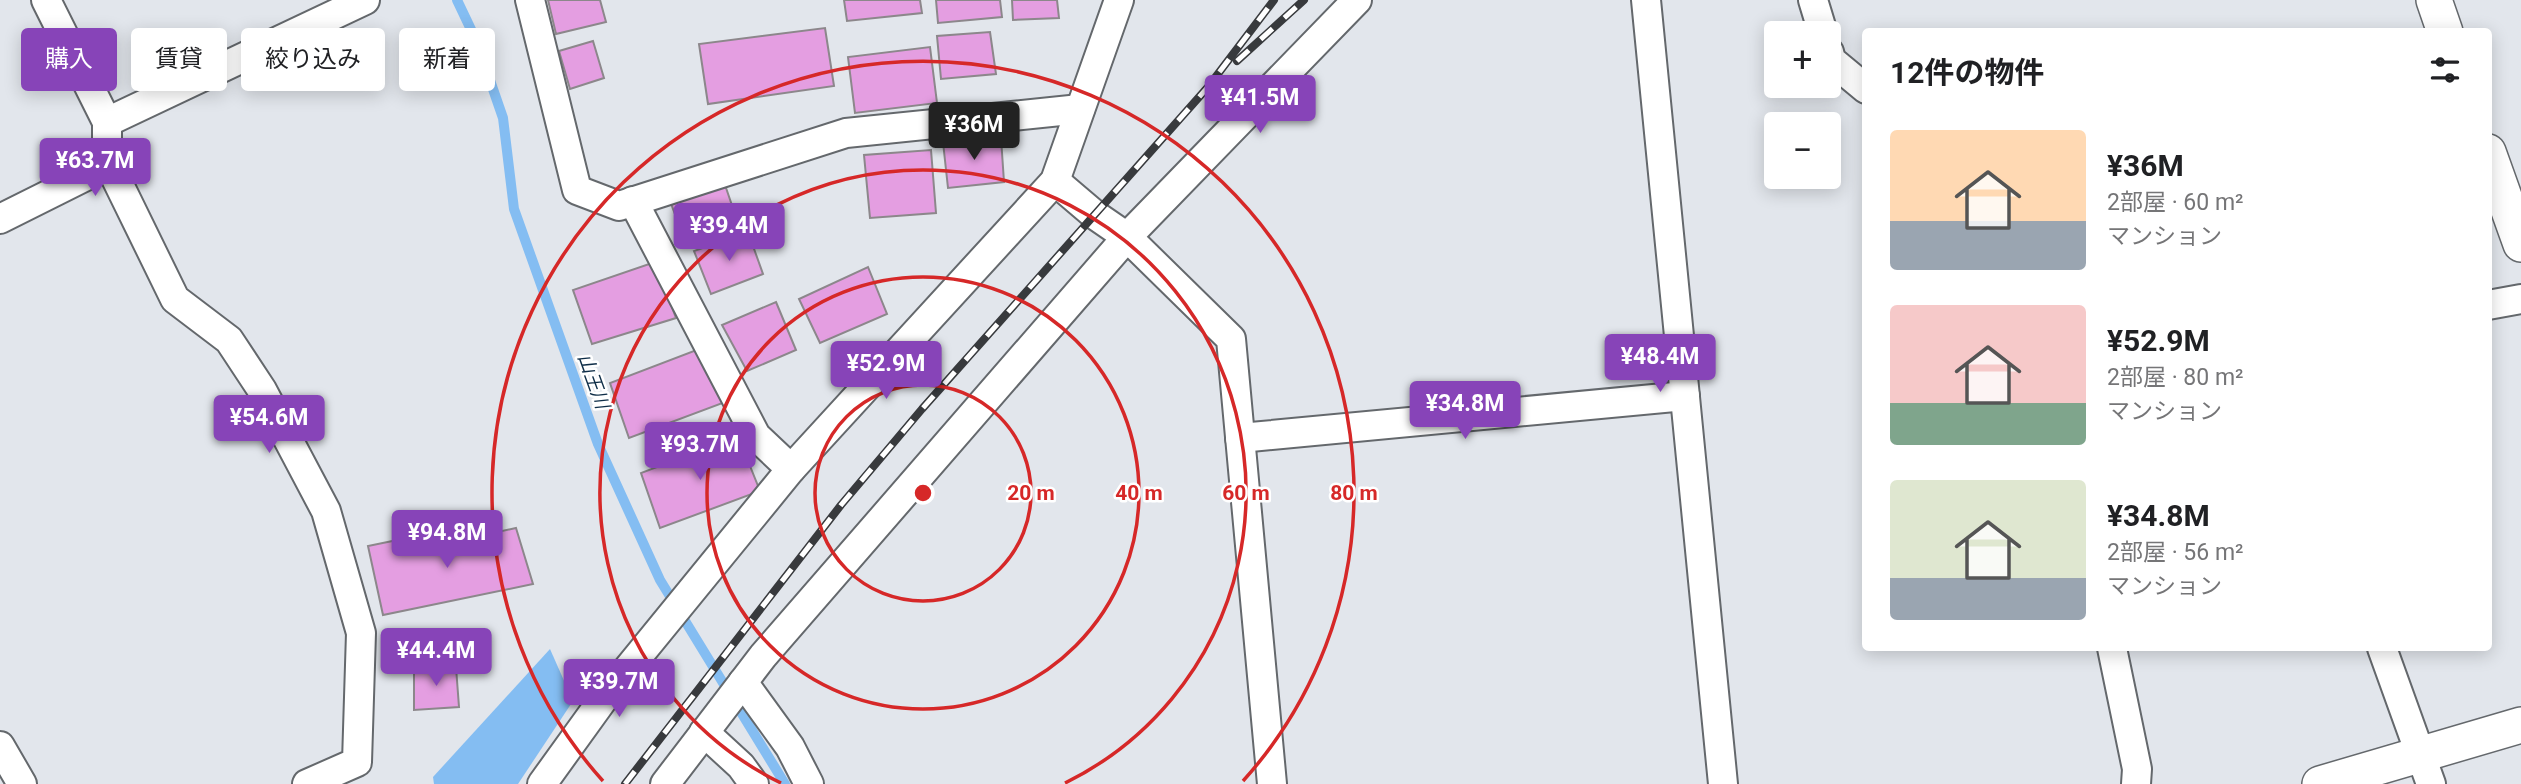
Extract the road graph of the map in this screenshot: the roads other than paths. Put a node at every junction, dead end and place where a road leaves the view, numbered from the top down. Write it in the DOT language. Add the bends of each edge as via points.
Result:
graph roads {
  1 [pos="46,0"];
  2 [pos="365,0"];
  3 [pos="530,0"];
  4 [pos="1119,0"];
  5 [pos="1357,0"];
  6 [pos="1646,0"];
  7 [pos="1813,0"];
  8 [pos="2434,0"];
  9 [pos="1819,21"];
  10 [pos="2444,28"];
  11 [pos="1841,68"];
  12 [pos="1862,86"];
  13 [pos="1080,109"];
  14 [pos="107,122"];
  15 [pos="107,160"];
  16 [pos="2492,163"];
  17 [pos="1055,181"];
  18 [pos="633,201"];
  19 [pos="0,219"];
  20 [pos="1127,237"];
  21 [pos="2521,244"];
  22 [pos="2521,299"];
  23 [pos="2492,304"];
  24 [pos="1685,396"];
  25 [pos="1240,438"];
  26 [pos="791,469"];
  27 [pos="2113,651"];
  28 [pos="2383,651"];
  29 [pos="740,685"];
  30 [pos="711,723"];
  31 [pos="2521,725"];
  32 [pos="0,746"];
  33 [pos="2425,769"];
  34 [pos="22,784"];
  35 [pos="307,784"];
  36 [pos="542,784"];
  37 [pos="664,784"];
  38 [pos="754,784"];
  39 [pos="809,784"];
  40 [pos="1272,784"];
  41 [pos="1723,784"];
  42 [pos="2136,784"];
  43 [pos="2320,784"];
  1 -- 14 [label="street"];
  2 -- 14 [label="street"];
  3 -- 18 [label="street" via="577,190 619,206"];
  4 -- 13 [label="street"];
  5 -- 20 [label="street"];
  6 -- 24 [label="street"];
  7 -- 9 [label="street"];
  8 -- 10 [label="street"];
  11 -- 12 [label="street"];
  13 -- 17 [label="street"];
  13 -- 18 [label="street" via="846,133"];
  14 -- 15 [label="street"];
  15 -- 19 [label="street" via="97,170"];
  15 -- 35 [label="street" via="175,299 229,340 262,390 327,511 361,633 357,762"];
  16 -- 21 [label="street"];
  17 -- 20 [label="street"];
  17 -- 26 [label="street"];
  18 -- 26 [label="street" via="756,436"];
  20 -- 25 [label="street" via="1231,339"];
  20 -- 29 [label="street"];
  22 -- 23 [label="street"];
  24 -- 25 [label="street"];
  24 -- 41 [label="street"];
  25 -- 40 [label="street"];
  26 -- 36 [label="street" via="604,698"];
  27 -- 42 [label="street" via="2137,769"];
  28 -- 33 [label="street"];
  29 -- 30 [label="street"];
  29 -- 39 [label="street" via="790,747"];
  30 -- 37 [label="street"];
  30 -- 38 [label="street"];
  31 -- 33 [label="street"];
  32 -- 34 [label="street"];
  33 -- 43 [label="street"];
}
